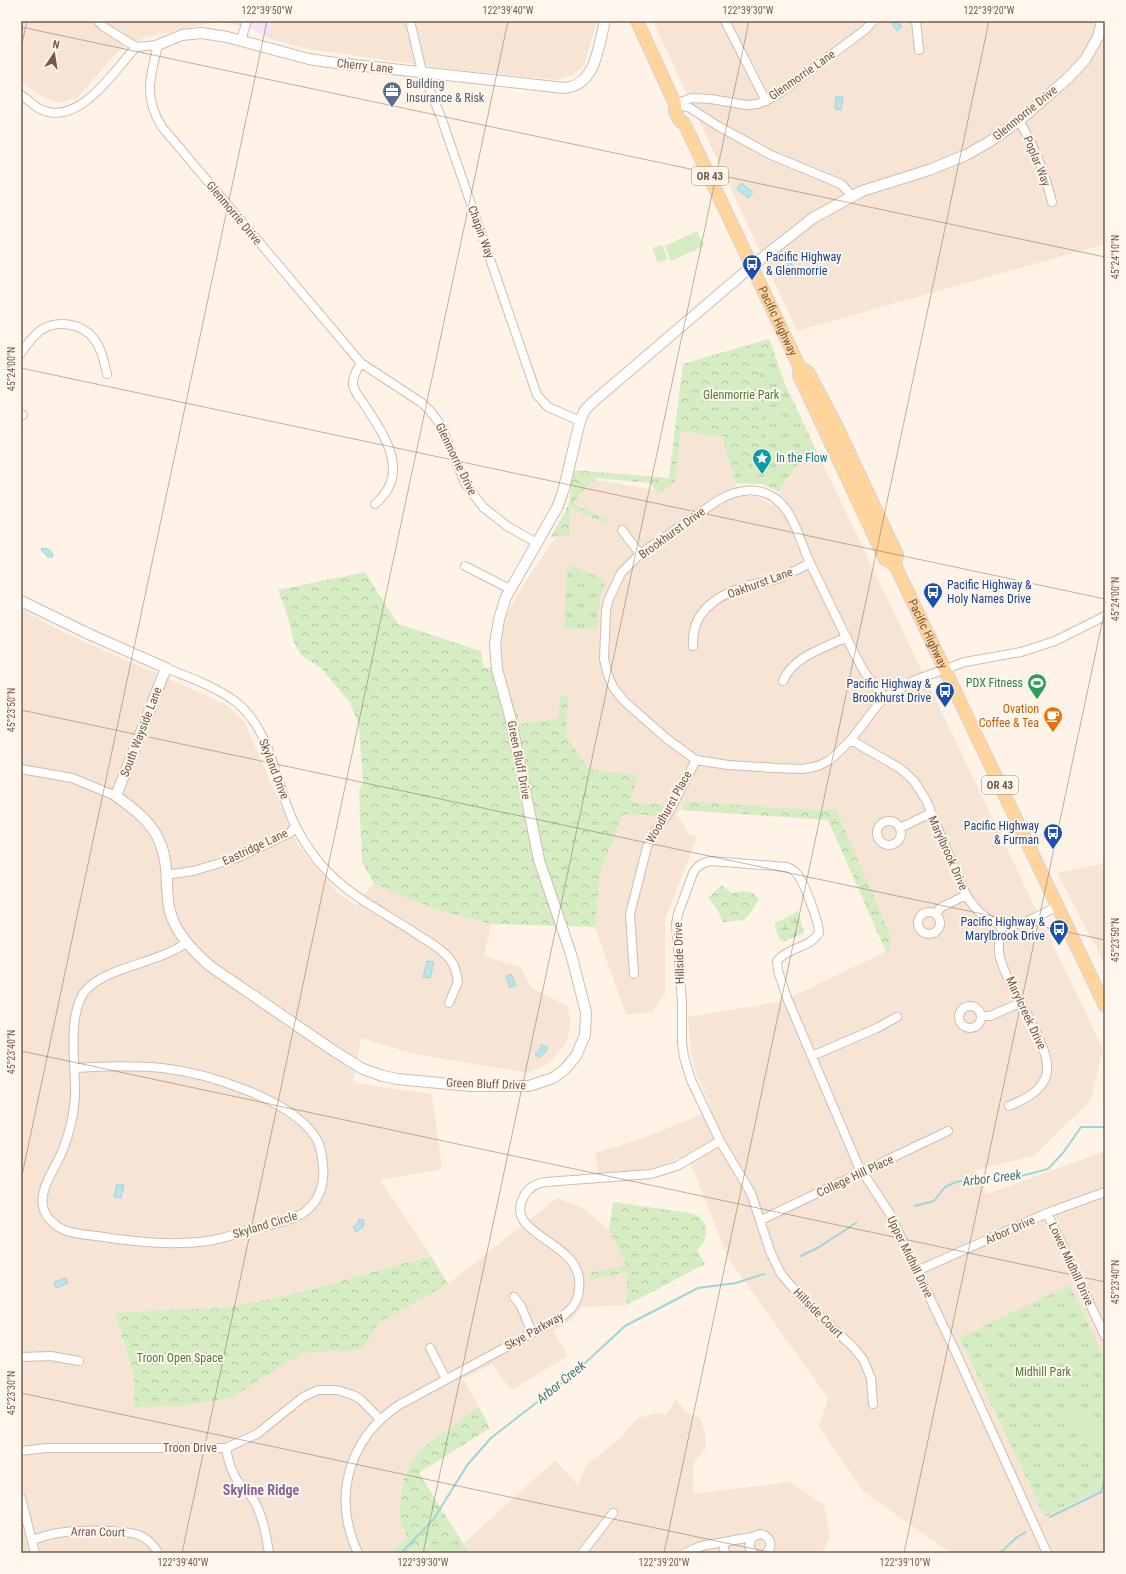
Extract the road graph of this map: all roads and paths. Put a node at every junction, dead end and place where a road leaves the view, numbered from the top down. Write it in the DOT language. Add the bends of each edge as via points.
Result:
graph roads {
  1 [pos="98,21"];
  2 [pos="247,21"];
  3 [pos="410,21"];
  4 [pos="605,21"];
  5 [pos="637,21"];
  6 [pos="725,21"];
  7 [pos="873,21"];
  8 [pos="916,21"];
  9 [pos="1102,21"];
  10 [pos="241,40"];
  11 [pos="158,44"];
  12 [pos="136,47"];
  13 [pos="919,50"];
  14 [pos="422,72"];
  15 [pos="21,95"];
  16 [pos="766,101"];
  17 [pos="675,104"];
  18 [pos="1019,121"];
  19 [pos="852,196"];
  20 [pos="1052,202"];
  21 [pos="752,266"];
  22 [pos="21,353"];
  23 [pos="361,363"];
  24 [pos="107,374"];
  25 [pos="580,420"];
  26 [pos="375,504"];
  27 [pos="622,530"];
  28 [pos="537,543"];
  29 [pos="640,554"];
  30 [pos="810,563"];
  31 [pos="465,566"];
  32 [pos="510,589"];
  33 [pos="21,601"];
  34 [pos="1105,616"];
  35 [pos="847,637"];
  36 [pos="693,646"];
  37 [pos="166,668"];
  38 [pos="944,669"];
  39 [pos="783,681"];
  40 [pos="885,698"];
  41 [pos="851,740"];
  42 [pos="696,760"];
  43 [pos="21,769"];
  44 [pos="116,796"];
  45 [pos="931,814"];
  46 [pos="296,826"];
  47 [pos="900,828"];
  48 [pos="166,875"];
  49 [pos="966,895"];
  50 [pos="1057,906"];
  51 [pos="936,914"];
  52 [pos="1002,925"];
  53 [pos="186,943"];
  54 [pos="777,961"];
  55 [pos="634,974"];
  56 [pos="449,1003"];
  57 [pos="1020,1003"];
  58 [pos="1105,1006"];
  59 [pos="980,1016"];
  60 [pos="897,1017"];
  61 [pos="812,1056"];
  62 [pos="76,1068"];
  63 [pos="1009,1106"];
  64 [pos="948,1131"];
  65 [pos="720,1141"];
  66 [pos="862,1172"];
  67 [pos="1105,1192"];
  68 [pos="1047,1213"];
  69 [pos="761,1220"];
  70 [pos="917,1271"];
  71 [pos="514,1297"];
  72 [pos="1104,1332"];
  73 [pos="532,1333"];
  74 [pos="430,1348"];
  75 [pos="21,1356"];
  76 [pos="79,1361"];
  77 [pos="446,1379"];
  78 [pos="873,1404"];
  79 [pos="380,1418"];
  80 [pos="226,1448"];
  81 [pos="21,1451"];
  82 [pos="21,1498"];
  83 [pos="613,1513"];
  84 [pos="752,1537"];
  85 [pos="32,1540"];
  86 [pos="723,1543"];
  87 [pos="702,1550"];
  88 [pos="35,1553"];
  89 [pos="158,1553"];
  90 [pos="269,1553"];
  91 [pos="358,1553"];
  92 [pos="582,1553"];
  93 [pos="685,1553"];
  94 [pos="725,1553"];
  95 [pos="754,1553"];
  96 [pos="766,1553"];
  97 [pos="1047,1553"];
  1 -- 12 [label="street"];
  2 -- 10 [label="street"];
  3 -- 14 [label="street, Chapin Way"];
  4 -- 14 [label="street, Cherry Lane" via="589,73 580,83 569,87"];
  5 -- 17 [label="main road, Pacific Highway / OR 43"];
  6 -- 16 [label="street"];
  7 -- 16 [label="street, Glenmorrie Lane" via="865,30"];
  8 -- 13 [label="street"];
  9 -- 18 [label="street, Glenmorrie Drive" via="1098,37 1085,60"];
  10 -- 11 [label="street, Cherry Lane" via="193,33"];
  10 -- 14 [label="street, Cherry Lane" via="309,59"];
  11 -- 12 [label="street"];
  11 -- 23 [label="street, Glenmorrie Drive" via="148,90 152,108 162,127"];
  12 -- 15 [label="street" via="91,97 70,112 61,114 38,108"];
  14 -- 25 [label="street, Chapin Way" via="441,117 537,395 548,407"];
  16 -- 17 [label="street, Glenmorrie Lane" via="746,105 692,98"];
  17 -- 19 [label="street" via="690,108 771,155 841,184"];
  17 -- 21 [label="main road, Pacific Highway / OR 43" via="681,108 686,118 684,123"];
  18 -- 19 [label="street, Glenmorrie Drive" via="989,142 953,161"];
  18 -- 20 [label="street, Poplar Way" via="1030,140"];
  19 -- 21 [label="street, Glenmorrie Drive" via="804,224"];
  21 -- 25 [label="street, Glenmorrie Drive" via="594,401"];
  21 -- 38 [label="main road, Pacific Highway / OR 43" via="800,368 799,375 844,476 885,559 895,565"];
  22 -- 24 [label="street" via="43,329 60,324 76,326 85,330 95,340"];
  23 -- 26 [label="street" via="354,378 356,393 390,448 394,463 391,484"];
  23 -- 28 [label="street, Glenmorrie Drive" via="431,412 440,424 460,473 474,497 494,518"];
  25 -- 28 [label="street, Glenmorrie Drive" via="560,502"];
  27 -- 29 [label="street"];
  28 -- 32 [label="street, Green Bluff Drive"];
  29 -- 30 [label="street, Brookhurst Drive" via="728,494 746,490 766,494 785,508"];
  29 -- 42 [label="street, Brookhurst Drive" via="622,573 608,601 604,659 608,675 613,687 624,701"];
  30 -- 35 [label="street, Brookhurst Drive"];
  30 -- 36 [label="street, Oakhurst Lane" via="774,580 728,592 715,601 706,608 694,625"];
  31 -- 32 [label="street"];
  32 -- 53 [label="street, Green Bluff Drive" via="496,631 498,669 511,720 539,860 571,954 586,1017 583,1041 579,1052 569,1065 562,1072 543,1082 515,1087 397,1079 373,1073 334,1052 210,966"];
  33 -- 37 [label="street, Skyland Drive"];
  34 -- 38 [label="street, Brookhurst Drive" via="1055,641 1021,652 965,662"];
  35 -- 39 [label="street" via="796,662 787,671"];
  35 -- 40 [label="street, Brookhurst Drive" via="862,668"];
  37 -- 44 [label="street, South Wayside Lane"];
  37 -- 46 [label="street, Skyland Drive" via="217,689 246,712 270,753"];
  38 -- 40 [label="street, Brookhurst Drive" via="915,680"];
  38 -- 50 [label="main road, Pacific Highway / OR 43"];
  40 -- 41 [label="street, Brookhurst Drive"];
  41 -- 42 [label="street, Brookhurst Drive" via="830,760 811,768 728,765"];
  41 -- 45 [label="street, Marylbrook Drive" via="910,776 920,788"];
  42 -- 55 [label="street, Woodhurst Place" via="668,814 647,847 630,914"];
  43 -- 44 [label="street, Green Bluff Drive" via="72,778"];
  44 -- 48 [label="street, Green Bluff Drive" via="142,818 158,837"];
  45 -- 47 [label="street"];
  45 -- 49 [label="street, Marylbrook Drive"];
  46 -- 48 [label="street, Eastridge Lane" via="290,833 237,858 193,871"];
  46 -- 56 [label="street, Skyland Drive" via="316,858 346,889 415,932 447,956 453,964 458,982"];
  48 -- 53 [label="street, Green Bluff Drive" via="169,909"];
  49 -- 51 [label="street" via="940,908"];
  49 -- 52 [label="street, Marylbrook Drive" via="974,907 993,922"];
  50 -- 52 [label="street" via="1030,921 1010,926"];
  50 -- 58 [label="main road, Pacific Highway / OR 43"];
  52 -- 57 [label="street, Marylcreek Drive" via="999,953"];
  53 -- 62 [label="street, Skyland Circle" via="163,956 110,975 88,988 78,1002 74,1022"];
  54 -- 61 [label="street, Upper Midhill Drive" via="787,998"];
  54 -- 65 [label="street, Hillside Drive" via="781,956 811,942 819,933 818,920 797,873 787,867 712,861 704,862 697,867 676,924 682,1003 682,1043 691,1080"];
  57 -- 59 [label="street" via="990,1016"];
  57 -- 63 [label="street, Marylcreek Drive" via="1047,1057 1047,1070 1037,1090 1023,1101"];
  60 -- 61 [label="street"];
  61 -- 66 [label="street, Upper Midhill Drive"];
  62 -- 62 [label="street, Skyland Circle" via="72,1118 62,1152 48,1180 42,1200 47,1217 65,1230 129,1241 207,1241 290,1219 307,1210 316,1199 322,1186 323,1173 320,1148 316,1139 298,1119 270,1102 234,1086 177,1070 128,1066"];
  64 -- 66 [label="street, College Hill Place"];
  65 -- 69 [label="street, Hillside Drive" via="751,1193"];
  65 -- 73 [label="street, Skye Parkway" via="677,1166 651,1174 546,1182 535,1184 529,1189 521,1205 523,1220 530,1229 566,1254 577,1267 580,1281 578,1296 572,1308 560,1318"];
  66 -- 69 [label="street, College Hill Place"];
  66 -- 70 [label="street, Upper Midhill Drive" via="884,1204"];
  67 -- 68 [label="street, Arbor Drive"];
  68 -- 70 [label="street, Arbor Drive"];
  68 -- 72 [label="street, Lower Midhill Drive"];
  69 -- 78 [label="street, Hillside Court" via="770,1251 783,1277 804,1302 853,1347 866,1364 871,1378"];
  70 -- 97 [label="street, Upper Midhill Drive"];
  71 -- 73 [label="street"];
  73 -- 77 [label="street, Skye Parkway"];
  74 -- 77 [label="street"];
  75 -- 76 [label="street" via="51,1356"];
  77 -- 79 [label="street, Skye Parkway"];
  79 -- 80 [label="street, Troon Drive" via="353,1395 337,1390 318,1390 303,1397 257,1434"];
  79 -- 91 [label="street, Skye Parkway" via="356,1454 347,1481 346,1515"];
  80 -- 81 [label="street, Troon Drive" via="46,1448"];
  80 -- 90 [label="street" via="231,1469 253,1499 260,1514"];
  82 -- 85 [label="street"];
  83 -- 92 [label="street"];
  84 -- 86 [label="street"];
  84 -- 95 [label="street" via="749,1547"];
  84 -- 96 [label="street" via="760,1534 766,1536 770,1545"];
  85 -- 88 [label="street"];
  85 -- 89 [label="street, Arran Court" via="64,1532 126,1532 147,1539"];
  86 -- 87 [label="street"];
  86 -- 94 [label="street"];
  87 -- 93 [label="street"];
}
